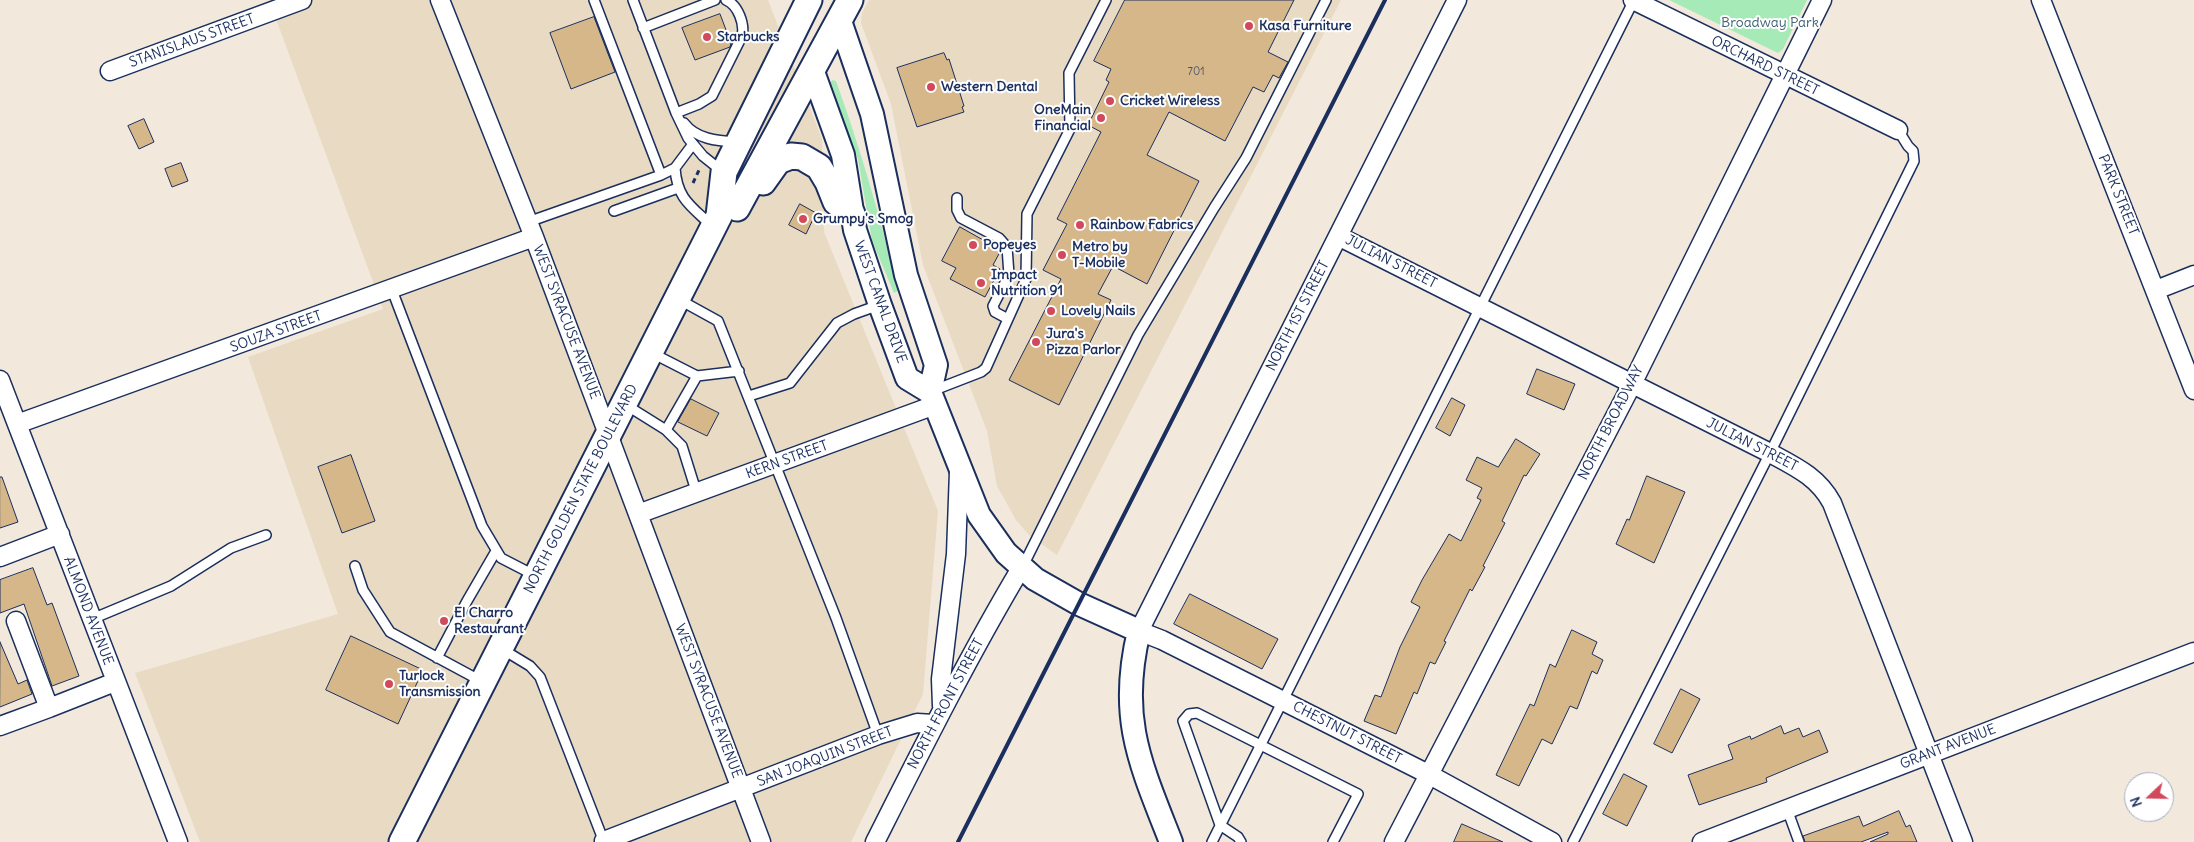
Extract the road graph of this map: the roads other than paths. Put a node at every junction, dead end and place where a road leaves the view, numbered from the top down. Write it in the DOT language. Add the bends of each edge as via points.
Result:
graph roads {
  1 [pos="302,0"];
  2 [pos="440,0"];
  3 [pos="594,0"];
  4 [pos="633,0"];
  5 [pos="715,0"];
  6 [pos="726,0"];
  7 [pos="786,0"];
  8 [pos="808,0"];
  9 [pos="1106,0"];
  10 [pos="1326,0"];
  11 [pos="1457,0"];
  12 [pos="1634,0"];
  13 [pos="1822,0"];
  14 [pos="2041,0"];
  15 [pos="840,7"];
  16 [pos="795,25"];
  17 [pos="643,28"];
  18 [pos="812,69"];
  19 [pos="110,71"];
  20 [pos="1784,76"];
  21 [pos="676,114"];
  22 [pos="1898,130"];
  23 [pos="739,142"];
  24 [pos="693,144"];
  25 [pos="676,168"];
  26 [pos="713,169"];
  27 [pos="661,175"];
  28 [pos="678,188"];
  29 [pos="958,198"];
  30 [pos="614,212"];
  31 [pos="852,214"];
  32 [pos="723,217"];
  33 [pos="531,230"];
  34 [pos="1338,236"];
  35 [pos="2194,275"];
  36 [pos="392,290"];
  37 [pos="2156,290"];
  38 [pos="678,299"];
  39 [pos="880,305"];
  40 [pos="1481,308"];
  41 [pos="1008,319"];
  42 [pos="650,352"];
  43 [pos="739,371"];
  44 [pos="697,376"];
  45 [pos="0,380"];
  46 [pos="1632,384"];
  47 [pos="2194,390"];
  48 [pos="749,396"];
  49 [pos="932,398"];
  50 [pos="624,404"];
  51 [pos="18,424"];
  52 [pos="666,430"];
  53 [pos="608,436"];
  54 [pos="1770,453"];
  55 [pos="776,465"];
  56 [pos="960,468"];
  57 [pos="697,494"];
  58 [pos="638,514"];
  59 [pos="60,534"];
  60 [pos="266,535"];
  61 [pos="496,550"];
  62 [pos="0,557"];
  63 [pos="355,566"];
  64 [pos="1021,568"];
  65 [pos="537,576"];
  66 [pos="92,620"];
  67 [pos="16,621"];
  68 [pos="1138,631"];
  69 [pos="500,648"];
  70 [pos="2194,652"];
  71 [pos="437,658"];
  72 [pos="115,682"];
  73 [pos="483,683"];
  74 [pos="1283,701"];
  75 [pos="50,708"];
  76 [pos="938,717"];
  77 [pos="0,726"];
  78 [pos="878,735"];
  79 [pos="1261,746"];
  80 [pos="1929,755"];
  81 [pos="1428,774"];
  82 [pos="741,789"];
  83 [pos="1787,809"];
  84 [pos="1220,825"];
  85 [pos="178,842"];
  86 [pos="402,842"];
  87 [pos="604,842"];
  88 [pos="761,842"];
  89 [pos="875,842"];
  90 [pos="1171,842"];
  91 [pos="1212,842"];
  92 [pos="1242,842"];
  93 [pos="1333,842"];
  94 [pos="1394,842"];
  95 [pos="1552,842"];
  96 [pos="1573,842"];
  97 [pos="1702,842"];
  98 [pos="1799,842"];
  99 [pos="1963,842"];
  1 -- 19 [label="street, STANISLAUS STREET"];
  2 -- 33 [label="street, WEST SYRACUSE AVENUE"];
  3 -- 27 [label="lane"];
  4 -- 17 [label="lane"];
  5 -- 17 [label="lane"];
  6 -- 21 [label="lane" via="736,8 743,25 742,36 712,96"];
  7 -- 16 [label="main road, WEST CANAL DRIVE"];
  8 -- 16 [label="main road, NORTH GOLDEN STATE BOULEVARD"];
  9 -- 41 [label="lane" via="1070,73 1070,129 1026,216 1026,279"];
  10 -- 64 [label="lane" via="1246,158 1138,335"];
  11 -- 34 [label="street, NORTH 1ST STREET"];
  12 -- 20 [label="street, ORCHARD STREET"];
  12 -- 40 [label="lane"];
  13 -- 20 [label="street, NORTH BROADWAY"];
  14 -- 37 [label="street, PARK STREET"];
  15 -- 18 [label="main road, NORTH GOLDEN STATE BOULEVARD"];
  15 -- 49 [label="street" via="872,114 906,275 936,365"];
  16 -- 18 [label="main road, WEST CANAL DRIVE"];
  16 -- 23 [label="main road, NORTH GOLDEN STATE BOULEVARD"];
  17 -- 21 [label="lane"];
  18 -- 31 [label="street, WEST CANAL DRIVE" via="842,155"];
  18 -- 32 [label="main road, NORTH GOLDEN STATE BOULEVARD"];
  20 -- 22 [label="street, ORCHARD STREET"];
  20 -- 46 [label="street, NORTH BROADWAY"];
  21 -- 23 [label="lane" via="688,128 707,139"];
  21 -- 24 [label="lane"];
  22 -- 54 [label="lane" via="1913,151 1914,161"];
  23 -- 26 [label="main road, NORTH GOLDEN STATE BOULEVARD"];
  24 -- 25 [label="lane"];
  24 -- 26 [label="lane"];
  25 -- 27 [label="lane"];
  25 -- 28 [label="lane"];
  26 -- 32 [label="main road, NORTH GOLDEN STATE BOULEVARD"];
  27 -- 33 [label="lane"];
  28 -- 30 [label="lane"];
  28 -- 32 [label="lane" via="685,200"];
  29 -- 41 [label="lane" via="957,212 961,218 999,238 1007,247 1009,275 994,306 995,312"];
  31 -- 32 [label="main road" via="836,202 818,167 810,160 790,156 778,161 754,198"];
  31 -- 39 [label="street, WEST CANAL DRIVE"];
  32 -- 38 [label="main road, NORTH GOLDEN STATE BOULEVARD"];
  33 -- 36 [label="street, SOUZA STREET"];
  33 -- 53 [label="street, WEST SYRACUSE AVENUE"];
  34 -- 40 [label="street, JULIAN STREET"];
  34 -- 68 [label="street, NORTH 1ST STREET"];
  35 -- 37 [label="street"];
  36 -- 51 [label="street, SOUZA STREET"];
  36 -- 61 [label="lane" via="482,526"];
  37 -- 47 [label="street, PARK STREET"];
  38 -- 42 [label="main road, NORTH GOLDEN STATE BOULEVARD"];
  38 -- 43 [label="lane" via="718,321"];
  39 -- 48 [label="lane" via="837,323 790,383"];
  39 -- 49 [label="street, WEST CANAL DRIVE" via="907,378"];
  40 -- 46 [label="street, JULIAN STREET"];
  40 -- 74 [label="lane"];
  41 -- 49 [label="lane" via="985,369"];
  42 -- 44 [label="lane"];
  42 -- 50 [label="main road, NORTH GOLDEN STATE BOULEVARD"];
  43 -- 44 [label="lane"];
  43 -- 48 [label="lane"];
  44 -- 52 [label="lane"];
  45 -- 51 [label="street, ALMOND AVENUE"];
  46 -- 54 [label="street, JULIAN STREET"];
  46 -- 81 [label="street, NORTH BROADWAY"];
  48 -- 55 [label="lane"];
  49 -- 55 [label="street, KERN STREET"];
  49 -- 56 [label="street"];
  50 -- 52 [label="lane"];
  50 -- 53 [label="main road, NORTH GOLDEN STATE BOULEVARD"];
  51 -- 59 [label="street, ALMOND AVENUE"];
  52 -- 57 [label="lane" via="682,446"];
  53 -- 58 [label="street, WEST SYRACUSE AVENUE"];
  53 -- 65 [label="main road, NORTH GOLDEN STATE BOULEVARD"];
  54 -- 80 [label="street, JULIAN STREET" via="1809,474 1826,492"];
  54 -- 96 [label="lane"];
  55 -- 57 [label="street, KERN STREET"];
  55 -- 78 [label="lane"];
  56 -- 64 [label="street" via="983,522"];
  56 -- 76 [label="street" via="956,554"];
  57 -- 58 [label="street, KERN STREET"];
  58 -- 82 [label="street, WEST SYRACUSE AVENUE"];
  59 -- 62 [label="street"];
  59 -- 66 [label="street, ALMOND AVENUE"];
  60 -- 66 [label="lane" via="230,548 171,586"];
  61 -- 65 [label="lane" via="501,558"];
  61 -- 71 [label="lane"];
  63 -- 71 [label="lane" via="363,590 390,632"];
  64 -- 68 [label="street" via="1072,601"];
  64 -- 76 [label="street, NORTH FRONT STREET"];
  65 -- 69 [label="main road, NORTH GOLDEN STATE BOULEVARD"];
  66 -- 72 [label="street, ALMOND AVENUE"];
  67 -- 75 [label="street"];
  68 -- 74 [label="street, CHESTNUT STREET"];
  68 -- 90 [label="street" via="1130,687 1134,735 1143,770"];
  69 -- 73 [label="main road, NORTH GOLDEN STATE BOULEVARD"];
  69 -- 87 [label="lane" via="540,676"];
  70 -- 80 [label="street, GRANT AVENUE"];
  71 -- 73 [label="lane"];
  72 -- 75 [label="street"];
  72 -- 85 [label="street, ALMOND AVENUE"];
  73 -- 86 [label="main road, NORTH GOLDEN STATE BOULEVARD"];
  74 -- 79 [label="lane"];
  74 -- 81 [label="street, CHESTNUT STREET"];
  75 -- 77 [label="street"];
  76 -- 78 [label="street, SAN JOAQUIN STREET"];
  76 -- 89 [label="street, NORTH FRONT STREET"];
  78 -- 82 [label="street, SAN JOAQUIN STREET"];
  79 -- 84 [label="lane"];
  79 -- 84 [label="lane" via="1197,713 1189,714 1183,722"];
  79 -- 93 [label="lane" via="1358,794"];
  80 -- 83 [label="street, GRANT AVENUE"];
  80 -- 99 [label="street, JULIAN STREET"];
  81 -- 94 [label="street, NORTH BROADWAY"];
  81 -- 95 [label="street, CHESTNUT STREET"];
  82 -- 87 [label="street, SAN JOAQUIN STREET"];
  82 -- 88 [label="street, WEST SYRACUSE AVENUE"];
  83 -- 97 [label="street, GRANT AVENUE"];
  83 -- 98 [label="lane"];
  84 -- 91 [label="lane"];
  84 -- 92 [label="lane"];
}
